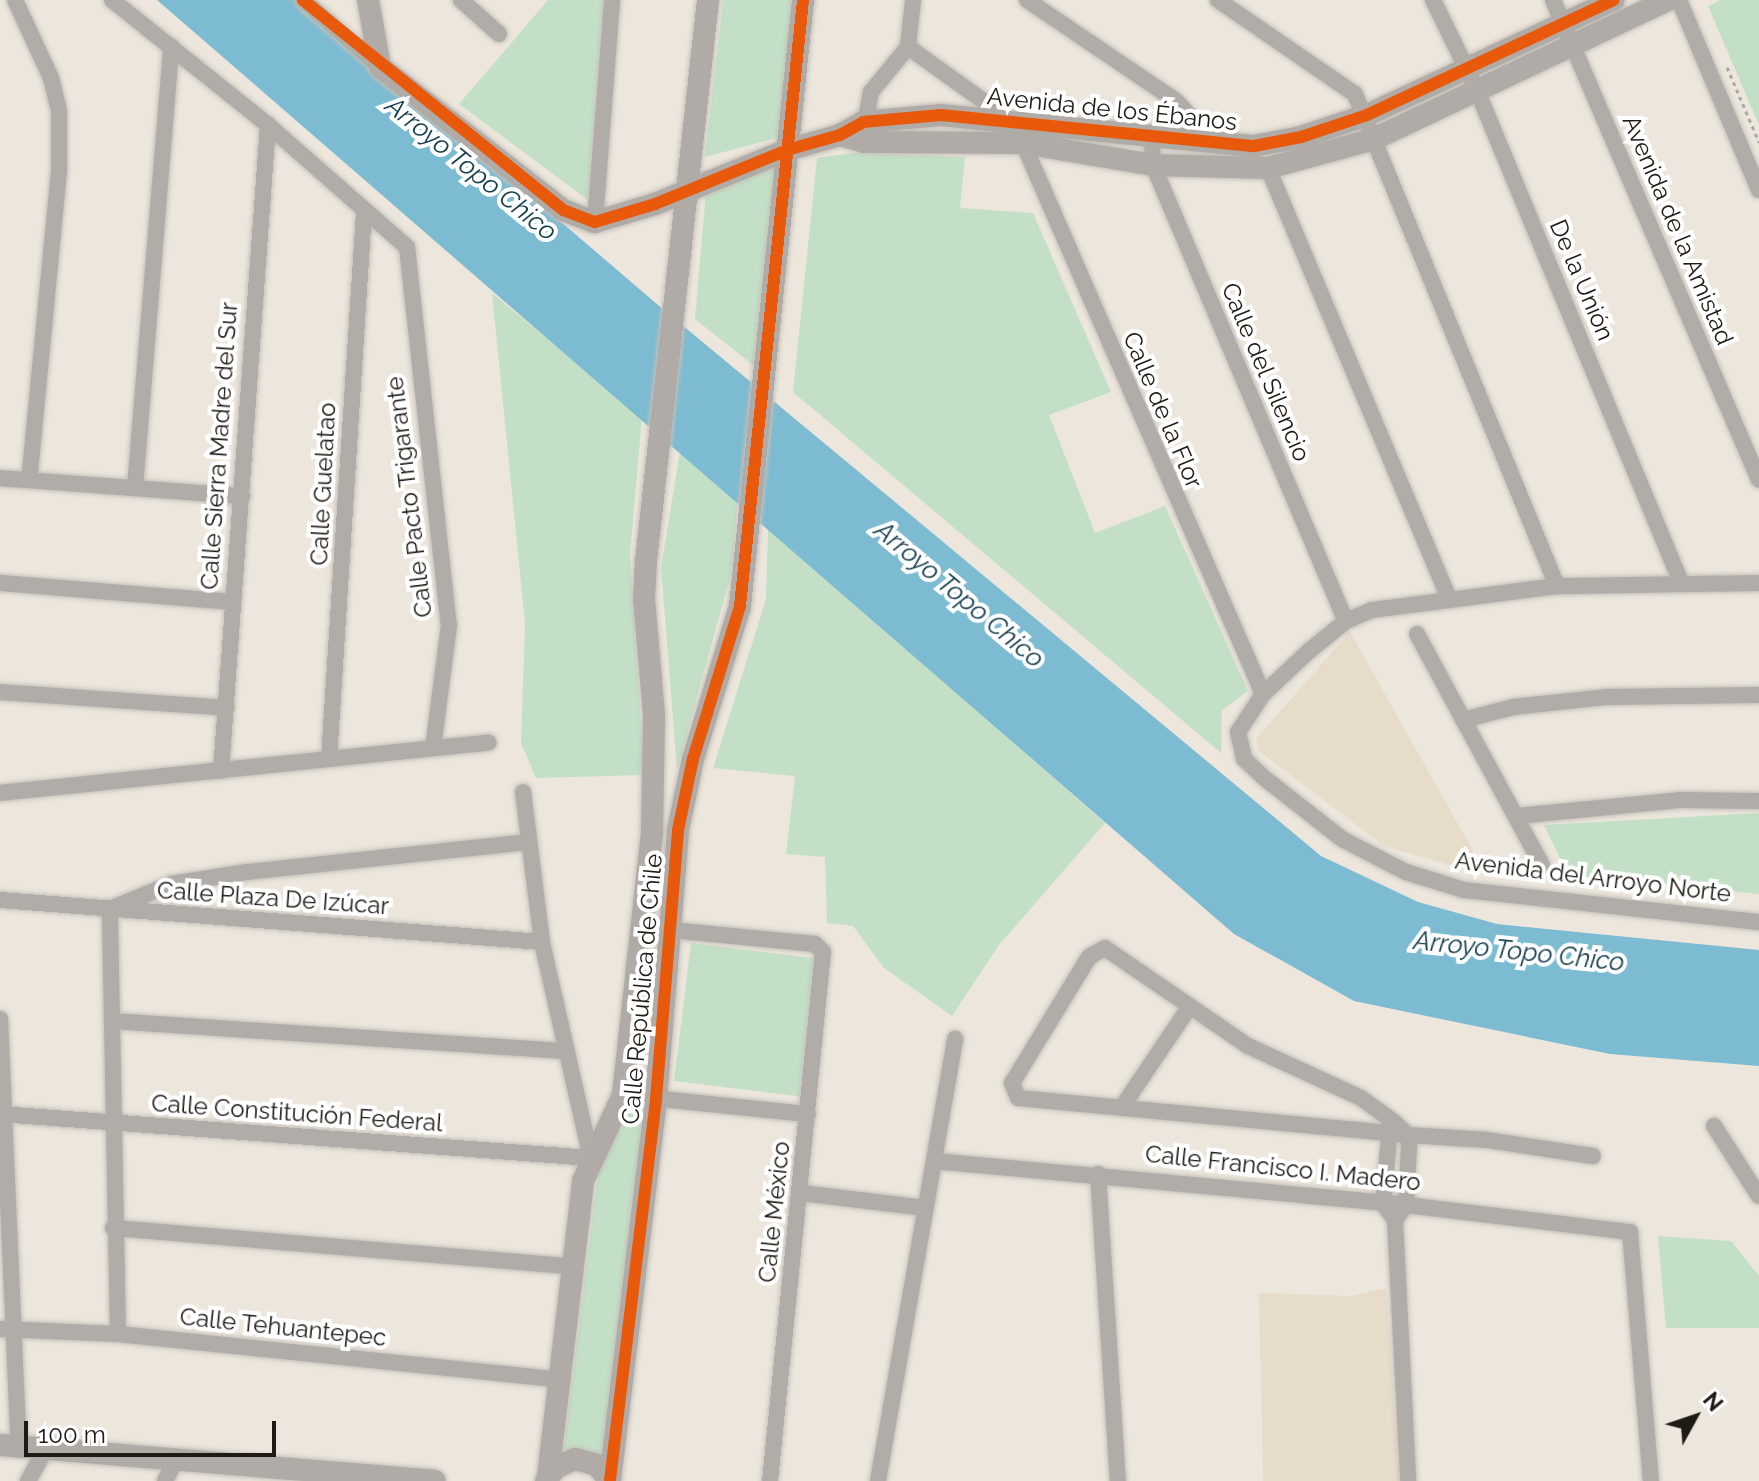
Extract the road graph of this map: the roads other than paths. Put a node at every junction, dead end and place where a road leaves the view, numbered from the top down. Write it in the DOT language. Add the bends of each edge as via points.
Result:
graph roads {
  1 [pos="15,0"];
  2 [pos="112,0"];
  3 [pos="303,0"];
  4 [pos="368,0"];
  5 [pos="461,0"];
  6 [pos="612,0"];
  7 [pos="708,0"];
  8 [pos="803,0"];
  9 [pos="913,0"];
  10 [pos="1027,0"];
  11 [pos="1218,0"];
  12 [pos="1433,0"];
  13 [pos="1553,0"];
  14 [pos="1614,0"];
  15 [pos="1668,0"];
  16 [pos="1679,0"];
  17 [pos="1567,33"];
  18 [pos="499,34"];
  19 [pos="171,46"];
  20 [pos="908,47"];
  21 [pos="380,67"];
  22 [pos="1471,78"];
  23 [pos="1367,115"];
  24 [pos="1010,120"];
  25 [pos="268,125"];
  26 [pos="864,132"];
  27 [pos="1374,139"];
  28 [pos="1152,140"];
  29 [pos="1023,143"];
  30 [pos="1216,144"];
  31 [pos="787,150"];
  32 [pos="1153,165"];
  33 [pos="1268,168"];
  34 [pos="686,190"];
  35 [pos="1759,190"];
  36 [pos="364,212"];
  37 [pos="595,222"];
  38 [pos="1758,476"];
  39 [pos="0,478"];
  40 [pos="29,480"];
  41 [pos="135,488"];
  42 [pos="242,496"];
  43 [pos="1680,580"];
  44 [pos="0,583"];
  45 [pos="1759,583"];
  46 [pos="1557,586"];
  47 [pos="1449,598"];
  48 [pos="233,602"];
  49 [pos="1346,621"];
  50 [pos="1417,634"];
  51 [pos="0,692"];
  52 [pos="1263,694"];
  53 [pos="1759,695"];
  54 [pos="226,708"];
  55 [pos="1463,720"];
  56 [pos="488,743"];
  57 [pos="433,748"];
  58 [pos="329,759"];
  59 [pos="221,771"];
  60 [pos="523,792"];
  61 [pos="0,793"];
  62 [pos="1759,801"];
  63 [pos="1517,816"];
  64 [pos="527,842"];
  65 [pos="1542,865"];
  66 [pos="0,900"];
  67 [pos="110,909"];
  68 [pos="1759,922"];
  69 [pos="670,930"];
  70 [pos="542,942"];
  71 [pos="1188,1009"];
  72 [pos="0,1019"];
  73 [pos="112,1021"];
  74 [pos="955,1039"];
  75 [pos="565,1051"];
  76 [pos="623,1095"];
  77 [pos="656,1099"];
  78 [pos="1122,1107"];
  79 [pos="3,1114"];
  80 [pos="808,1114"];
  81 [pos="111,1124"];
  82 [pos="1714,1126"];
  83 [pos="1390,1128"];
  84 [pos="1408,1135"];
  85 [pos="1593,1156"];
  86 [pos="591,1158"];
  87 [pos="934,1161"];
  88 [pos="1753,1166"];
  89 [pos="1098,1174"];
  90 [pos="801,1193"];
  91 [pos="1759,1196"];
  92 [pos="1383,1204"];
  93 [pos="1406,1205"];
  94 [pos="925,1208"];
  95 [pos="1395,1220"];
  96 [pos="6,1225"];
  97 [pos="113,1228"];
  98 [pos="573,1267"];
  99 [pos="7,1329"];
  100 [pos="118,1334"];
  101 [pos="560,1380"];
  102 [pos="9,1446"];
  103 [pos="45,1450"];
  104 [pos="169,1472"];
  105 [pos="297,1477"];
  106 [pos="547,1479"];
  107 [pos="28,1481"];
  108 [pos="422,1481"];
  109 [pos="435,1481"];
  110 [pos="610,1481"];
  111 [pos="770,1481"];
  112 [pos="878,1481"];
  113 [pos="1118,1481"];
  114 [pos="1408,1481"];
  115 [pos="1651,1481"];
  1 -- 40 [label="street" via="51,78 59,111 59,171"];
  2 -- 19 [label="street"];
  3 -- 21 [label="street"];
  4 -- 21 [label="street"];
  5 -- 18 [label="street"];
  6 -- 37 [label="street"];
  7 -- 34 [label="street, Calle República de Chile"];
  8 -- 31 [label="street, Calle República de Chile"];
  9 -- 20 [label="street"];
  10 -- 30 [label="street" via="1176,101"];
  11 -- 23 [label="street" via="1347,86"];
  12 -- 22 [label="street, De la Unión"];
  13 -- 17 [label="street, Avenida de la Amistad"];
  14 -- 17 [label="street, Avenida de los Ébanos"];
  15 -- 17 [label="street"];
  16 -- 35 [label="street"];
  17 -- 22 [label="street, Avenida de los Ébanos"];
  17 -- 38 [label="street, Avenida de la Amistad"];
  19 -- 25 [label="street"];
  19 -- 41 [label="street"];
  20 -- 24 [label="street"];
  20 -- 26 [label="street" via="871,92"];
  21 -- 37 [label="street" via="563,210"];
  22 -- 23 [label="street, Avenida de los Ébanos"];
  22 -- 27 [label="street"];
  22 -- 43 [label="street, De la Unión"];
  23 -- 27 [label="street"];
  23 -- 30 [label="street, Avenida de los Ébanos" via="1254,146"];
  24 -- 26 [label="street, Avenida de los Ébanos" via="941,115"];
  24 -- 28 [label="street, Avenida de los Ébanos"];
  24 -- 29 [label="street"];
  25 -- 36 [label="street"];
  25 -- 42 [label="street, Calle Sierra Madre del Sur"];
  26 -- 29 [label="street"];
  26 -- 31 [label="street"];
  27 -- 33 [label="street"];
  27 -- 46 [label="street"];
  28 -- 30 [label="street, Avenida de los Ébanos"];
  28 -- 32 [label="street, Calle del Silencio"];
  29 -- 32 [label="street"];
  29 -- 52 [label="street, Calle de la Flor"];
  31 -- 34 [label="street"];
  31 -- 69 [label="street, Calle República de Chile" via="735,629 682,802"];
  32 -- 33 [label="street"];
  32 -- 49 [label="street, Calle del Silencio"];
  33 -- 47 [label="street"];
  34 -- 37 [label="street"];
  34 -- 76 [label="street, Calle República de Chile" via="644,598 655,792"];
  36 -- 57 [label="street, Calle Pacto Trigarante" via="409,251 449,625"];
  36 -- 58 [label="street, Calle Guelatao"];
  39 -- 40 [label="street"];
  40 -- 41 [label="street"];
  41 -- 42 [label="street"];
  42 -- 48 [label="street, Calle Sierra Madre del Sur"];
  43 -- 45 [label="street"];
  43 -- 46 [label="street"];
  44 -- 48 [label="street"];
  46 -- 47 [label="street"];
  47 -- 49 [label="street" via="1372,610"];
  48 -- 54 [label="street, Calle Sierra Madre del Sur"];
  49 -- 52 [label="street, Avenida del Arroyo Norte"];
  50 -- 55 [label="street"];
  51 -- 54 [label="street"];
  52 -- 68 [label="street, Avenida del Arroyo Norte" via="1238,732 1244,759 1342,839 1406,872 1464,890"];
  53 -- 55 [label="street" via="1607,697 1513,707"];
  54 -- 59 [label="street, Calle Sierra Madre del Sur"];
  55 -- 63 [label="street"];
  56 -- 57 [label="street"];
  57 -- 58 [label="street"];
  58 -- 59 [label="street"];
  59 -- 61 [label="street"];
  60 -- 64 [label="street"];
  62 -- 63 [label="street" via="1665,801"];
  63 -- 65 [label="street"];
  64 -- 67 [label="street" via="232,874 171,884"];
  64 -- 70 [label="street"];
  66 -- 67 [label="street, Calle Plaza De Izúcar"];
  67 -- 70 [label="street, Calle Plaza De Izúcar"];
  67 -- 73 [label="street"];
  69 -- 77 [label="street, Calle República de Chile"];
  69 -- 80 [label="street, Calle México" via="822,949"];
  70 -- 75 [label="street"];
  71 -- 78 [label="street"];
  71 -- 78 [label="street" via="1115,951 1100,948 1011,1088 1018,1098"];
  71 -- 83 [label="street" via="1248,1046 1361,1098"];
  72 -- 79 [label="street"];
  73 -- 75 [label="street"];
  73 -- 81 [label="street"];
  74 -- 87 [label="street"];
  75 -- 86 [label="street"];
  76 -- 77 [label="street"];
  76 -- 86 [label="street, Calle República de Chile"];
  77 -- 80 [label="street"];
  77 -- 110 [label="street, Calle República de Chile"];
  78 -- 83 [label="street"];
  79 -- 81 [label="street, Calle Constitución Federal"];
  79 -- 96 [label="street"];
  80 -- 90 [label="street, Calle México"];
  81 -- 86 [label="street, Calle Constitución Federal"];
  81 -- 97 [label="street"];
  82 -- 88 [label="street"];
  83 -- 84 [label="street"];
  83 -- 92 [label="street"];
  84 -- 85 [label="street"];
  84 -- 93 [label="street"];
  86 -- 98 [label="street, Calle República de Chile" via="578,1210"];
  87 -- 89 [label="street, Calle Francisco I. Madero"];
  87 -- 94 [label="street"];
  88 -- 91 [label="street"];
  89 -- 92 [label="street, Calle Francisco I. Madero"];
  89 -- 113 [label="street"];
  90 -- 94 [label="street"];
  90 -- 111 [label="street, Calle México"];
  92 -- 93 [label="street, Calle Francisco I. Madero"];
  92 -- 95 [label="street"];
  93 -- 95 [label="street"];
  93 -- 115 [label="street, Calle Francisco I. Madero" via="1626,1230 1633,1236"];
  94 -- 112 [label="street"];
  95 -- 114 [label="street"];
  96 -- 99 [label="street"];
  97 -- 98 [label="street"];
  97 -- 100 [label="street"];
  98 -- 101 [label="street, Calle República de Chile"];
  99 -- 100 [label="street, Calle Tehuantepec"];
  99 -- 102 [label="street"];
  100 -- 101 [label="street, Calle Tehuantepec"];
  101 -- 106 [label="street, Calle República de Chile"];
  102 -- 103 [label="street"];
  103 -- 104 [label="street"];
  103 -- 107 [label="street"];
  104 -- 105 [label="street"];
  105 -- 108 [label="street"];
  106 -- 110 [label="street" via="575,1459 597,1465"];
  108 -- 109 [label="street"];
}
